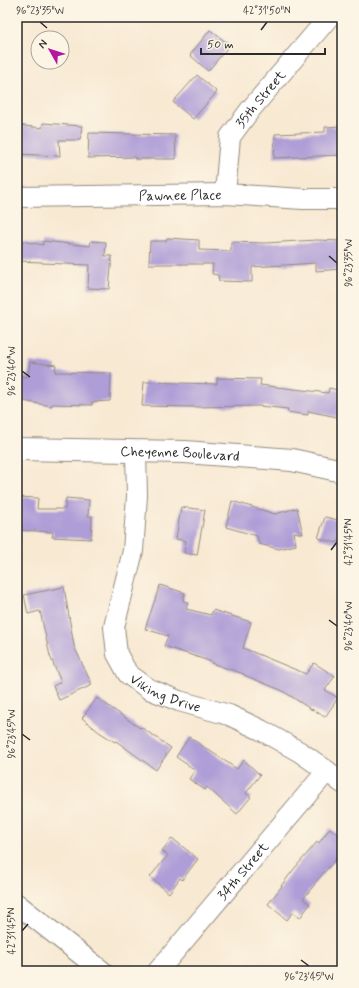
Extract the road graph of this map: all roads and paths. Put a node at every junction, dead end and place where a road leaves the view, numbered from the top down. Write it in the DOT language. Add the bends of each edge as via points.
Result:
graph roads {
  1 [pos="329,17"];
  2 [pos="225,194"];
  3 [pos="17,197"];
  4 [pos="342,198"];
  5 [pos="17,449"];
  6 [pos="136,451"];
  7 [pos="342,471"];
  8 [pos="335,777"];
  9 [pos="17,904"];
  10 [pos="102,971"];
  11 [pos="158,971"];
  1 -- 2 [label="street, 35th Street" via="230,137"];
  2 -- 3 [label="street, Pawnee Place"];
  2 -- 4 [label="street, Pawnee Place" via="303,199"];
  5 -- 6 [label="street, Cheyenne Boulevard"];
  6 -- 7 [label="street, Cheyenne Boulevard" via="292,460"];
  6 -- 8 [label="street, Viking Drive" via="137,496 133,551 114,627 117,654 128,674 149,689 178,701 229,715 262,730 300,752"];
  8 -- 11 [label="street, 34th Street"];
  9 -- 10 [label="street"];
}
